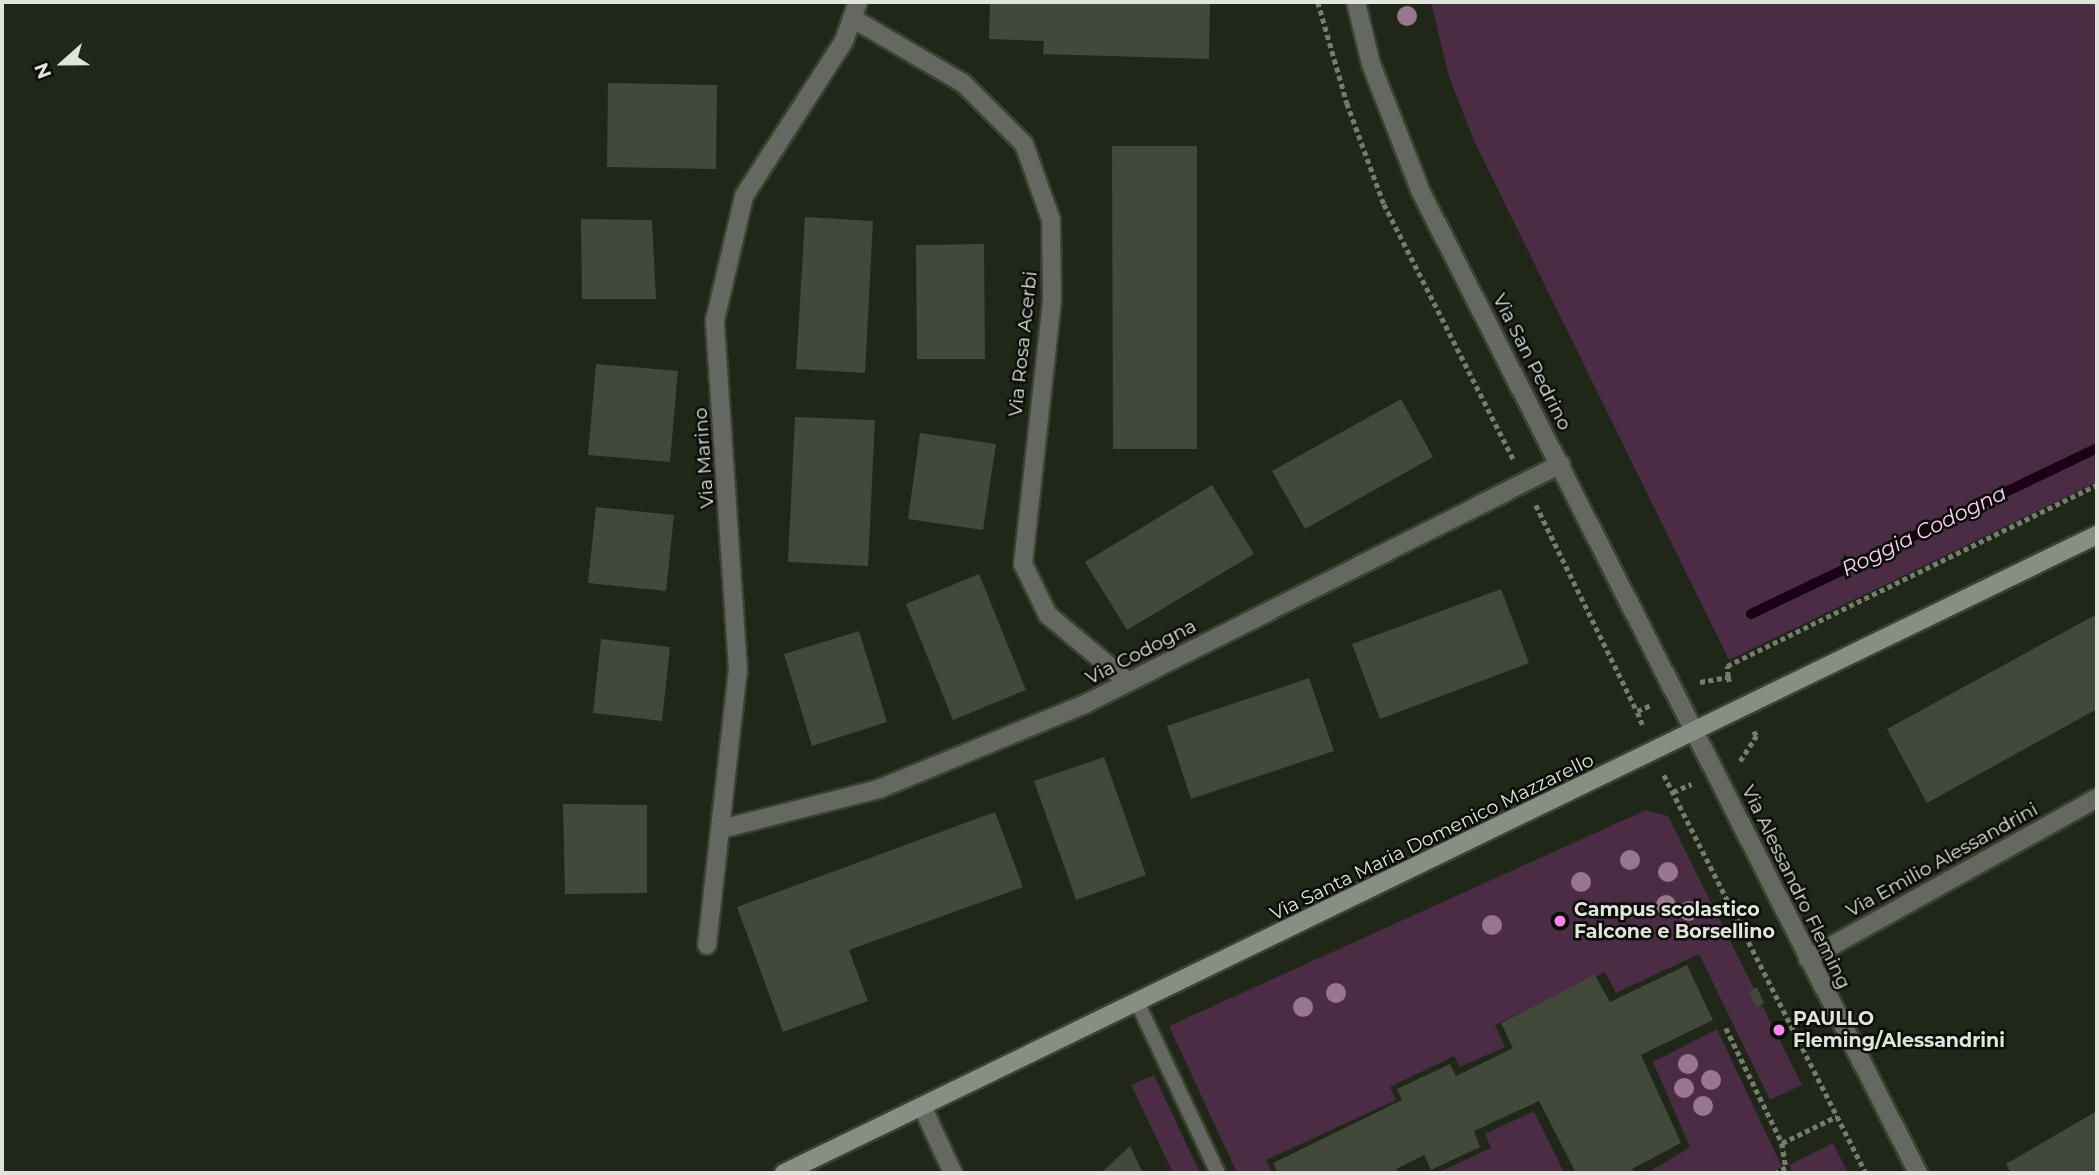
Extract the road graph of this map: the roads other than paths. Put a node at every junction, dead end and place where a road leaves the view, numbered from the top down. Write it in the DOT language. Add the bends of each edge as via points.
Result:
graph roads {
  1 [pos="1356,2"];
  2 [pos="855,10"];
  3 [pos="1561,464"];
  4 [pos="2097,535"];
  5 [pos="1128,682"];
  6 [pos="1695,732"];
  7 [pos="2097,798"];
  8 [pos="720,829"];
  9 [pos="707,945"];
  10 [pos="1808,959"];
  11 [pos="1138,1004"];
  12 [pos="922,1106"];
  13 [pos="784,1173"];
  14 [pos="953,1173"];
  15 [pos="1218,1173"];
  16 [pos="1918,1173"];
  1 -- 3 [label="street, Via San Pedrino" via="1371,64 1421,192"];
  2 -- 5 [label="street, Via Rosa Acerbi" via="963,83 1024,144 1051,220 1052,301 1023,564 1048,615"];
  2 -- 8 [label="street, Via Marino" via="844,41 744,197 715,320 738,670"];
  3 -- 5 [label="street, Via Codogna"];
  3 -- 6 [label="street, Via San Pedrino"];
  4 -- 6 [label="street, Via Santa Maria Domenico Mazzarello"];
  5 -- 8 [label="street, Via Codogna" via="879,789"];
  6 -- 10 [label="street, Via Alessandro Fleming"];
  6 -- 11 [label="street, Via Santa Maria Domenico Mazzarello"];
  7 -- 10 [label="street, Via Emilio Alessandrini"];
  8 -- 9 [label="street, Via Marino"];
  10 -- 16 [label="street, Via Alessandro Fleming"];
  11 -- 12 [label="street, Via Santa Maria Domenico Mazzarello"];
  11 -- 15 [label="lane"];
  12 -- 13 [label="street, Via Santa Maria Domenico Mazzarello"];
  12 -- 14 [label="street"];
}
